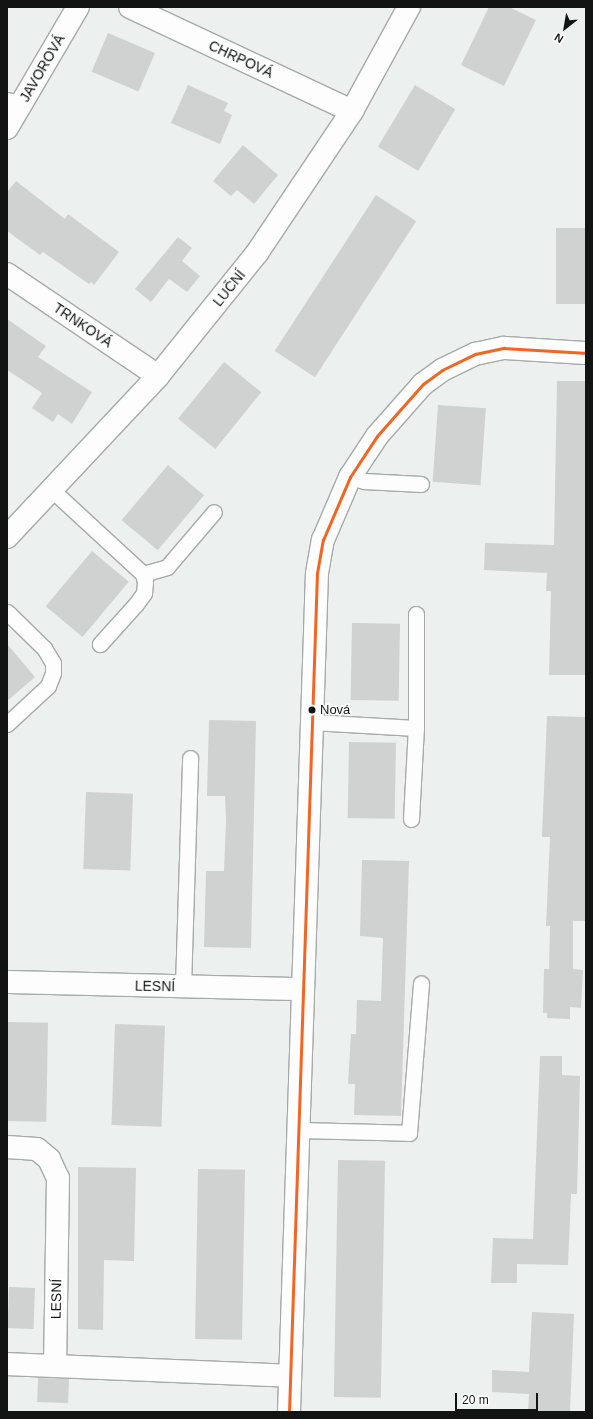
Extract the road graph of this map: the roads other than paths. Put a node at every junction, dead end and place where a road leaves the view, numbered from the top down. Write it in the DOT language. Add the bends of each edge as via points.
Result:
graph roads {
  1 [pos="78,7"];
  2 [pos="130,7"];
  3 [pos="409,7"];
  4 [pos="14,102"];
  5 [pos="352,111"];
  6 [pos="7,128"];
  7 [pos="7,274"];
  8 [pos="586,353"];
  9 [pos="158,376"];
  10 [pos="350,477"];
  11 [pos="421,484"];
  12 [pos="52,490"];
  13 [pos="214,512"];
  14 [pos="12,526"];
  15 [pos="143,574"];
  16 [pos="7,612"];
  17 [pos="416,614"];
  18 [pos="100,644"];
  19 [pos="312,722"];
  20 [pos="7,724"];
  21 [pos="416,728"];
  22 [pos="190,758"];
  23 [pos="411,819"];
  24 [pos="7,982"];
  25 [pos="421,983"];
  26 [pos="183,986"];
  27 [pos="303,989"];
  28 [pos="298,1130"];
  29 [pos="7,1147"];
  30 [pos="7,1364"];
  31 [pos="55,1366"];
  32 [pos="290,1376"];
  33 [pos="289,1412"];
  1 -- 4 [label="street, JAVOROVÁ"];
  2 -- 5 [label="street, CHRPOVÁ"];
  3 -- 5 [label="street, LUČNÍ"];
  4 -- 6 [label="street, JAVOROVÁ"];
  5 -- 9 [label="street, LUČNÍ" via="257,253"];
  7 -- 9 [label="street, TRNKOVÁ"];
  8 -- 10 [label="street" via="504,348 456,361 423,384 377,436"];
  9 -- 12 [label="street, LUČNÍ"];
  10 -- 11 [label="lane" via="364,481"];
  10 -- 19 [label="street" via="323,540 317,573"];
  12 -- 14 [label="street, LUČNÍ"];
  12 -- 15 [label="lane"];
  13 -- 15 [label="lane" via="167,567"];
  15 -- 18 [label="lane" via="146,582 144,593"];
  16 -- 20 [label="lane" via="44,648 53,663 53,673 48,686"];
  17 -- 21 [label="lane"];
  19 -- 21 [label="lane"];
  19 -- 27 [label="street"];
  21 -- 23 [label="lane"];
  22 -- 26 [label="lane"];
  24 -- 26 [label="street, LESNÍ"];
  25 -- 28 [label="lane" via="409,1133"];
  26 -- 27 [label="street, LESNÍ"];
  27 -- 28 [label="street"];
  28 -- 32 [label="street"];
  29 -- 31 [label="street, LESNÍ" via="37,1149 49,1159 58,1178"];
  30 -- 31 [label="street"];
  31 -- 32 [label="street"];
  32 -- 33 [label="street"];
}
